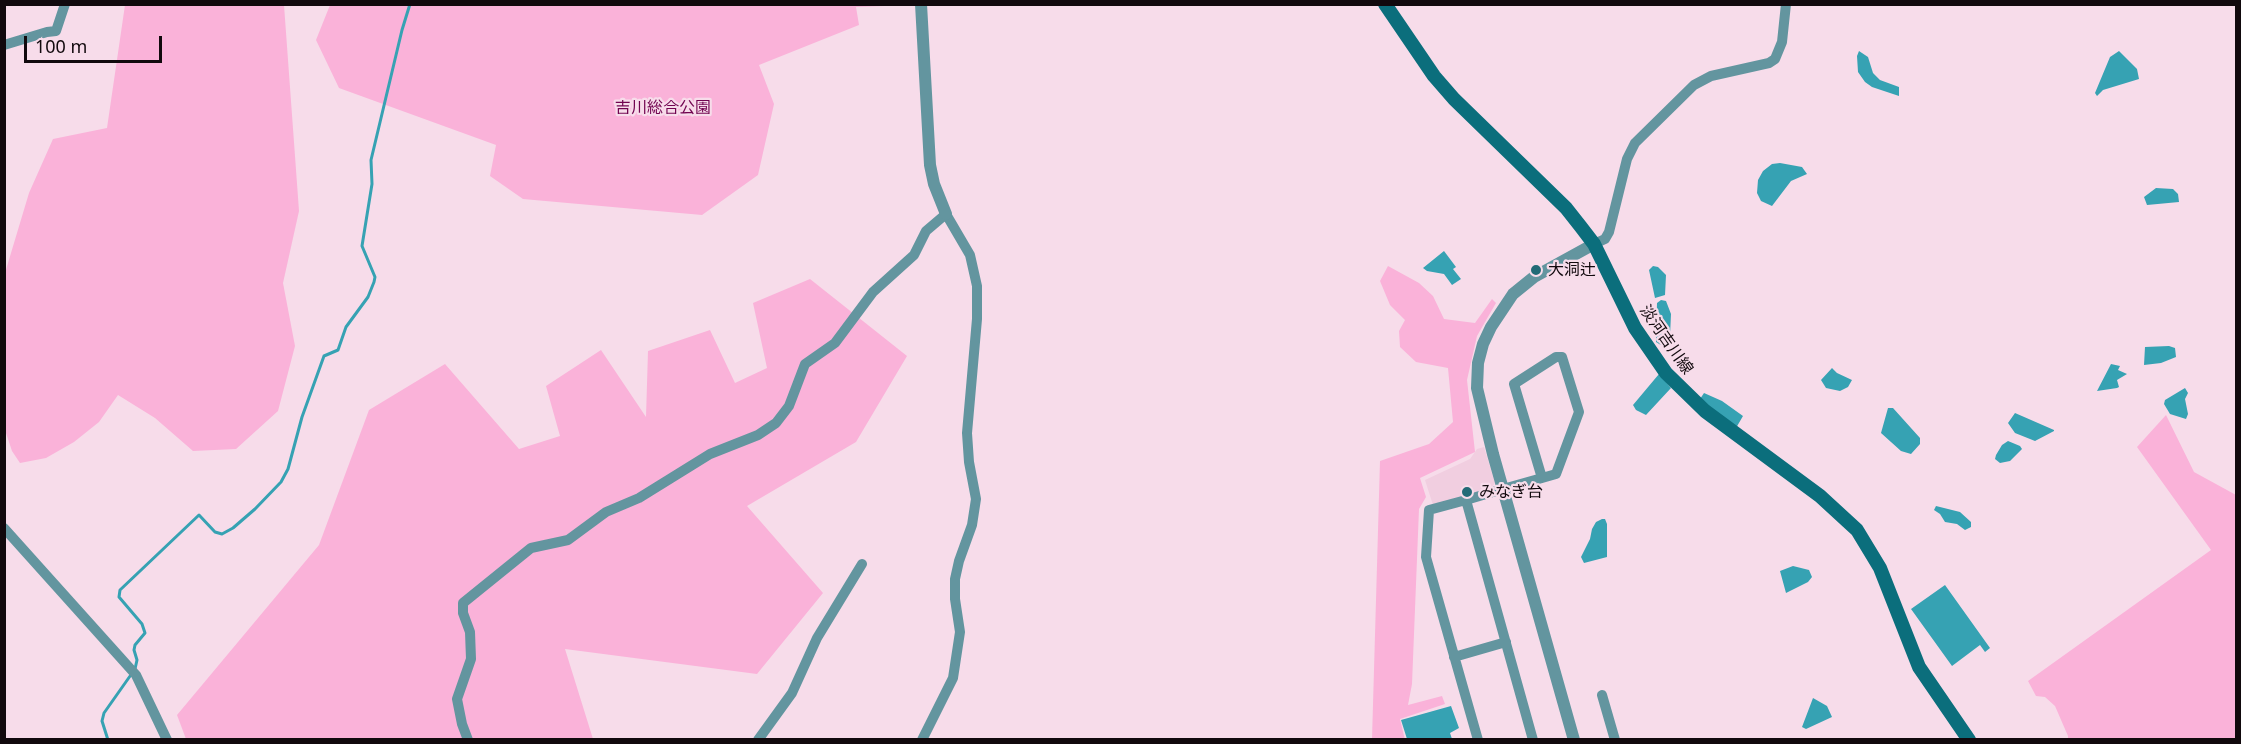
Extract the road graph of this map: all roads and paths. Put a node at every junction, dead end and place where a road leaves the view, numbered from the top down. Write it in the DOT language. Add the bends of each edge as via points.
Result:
graph roads {
  1 [pos="65,4"];
  2 [pos="921,4"];
  3 [pos="1385,4"];
  4 [pos="1786,4"];
  5 [pos="4,45"];
  6 [pos="946,214"];
  7 [pos="1593,244"];
  8 [pos="1542,478"];
  9 [pos="1503,489"];
  10 [pos="1466,500"];
  11 [pos="4,528"];
  12 [pos="862,564"];
  13 [pos="1506,642"];
  14 [pos="1454,657"];
  15 [pos="1602,695"];
  16 [pos="167,740"];
  17 [pos="468,740"];
  18 [pos="758,740"];
  19 [pos="922,740"];
  20 [pos="1478,740"];
  21 [pos="1533,740"];
  22 [pos="1574,740"];
  23 [pos="1615,740"];
  24 [pos="1969,740"];
  1 -- 5 [label="street" via="57,31"];
  2 -- 6 [label="street" via="930,165"];
  3 -- 7 [label="main road, 淡河吉川線" via="1440,84 1566,208"];
  4 -- 7 [label="street" via="1782,42 1775,59 1711,76 1694,85 1635,143 1627,159 1610,232"];
  6 -- 17 [label="street" via="926,231 914,255 873,292 835,344 805,364 789,406 776,423 758,435 710,454 639,498 606,512 568,540 531,548 463,603 471,659 457,699"];
  6 -- 19 [label="street" via="970,255 977,286 967,433 976,499 955,579 960,632 953,678"];
  7 -- 9 [label="street" via="1533,277 1513,294 1483,344 1477,388"];
  7 -- 24 [label="main road, 淡河吉川線" via="1635,328 1666,374 1705,411 1820,496 1857,530 1880,568 1919,667"];
  8 -- 8 [label="street" via="1556,474 1579,412 1562,357 1514,384"];
  8 -- 9 [label="street"];
  9 -- 10 [label="street"];
  9 -- 22 [label="street"];
  10 -- 13 [label="street"];
  10 -- 14 [label="street" via="1430,510 1426,557"];
  11 -- 16 [label="street" via="136,675"];
  12 -- 18 [label="street" via="817,638 792,693"];
  13 -- 14 [label="street"];
  13 -- 21 [label="street"];
  14 -- 20 [label="street"];
  15 -- 23 [label="street"];
}
